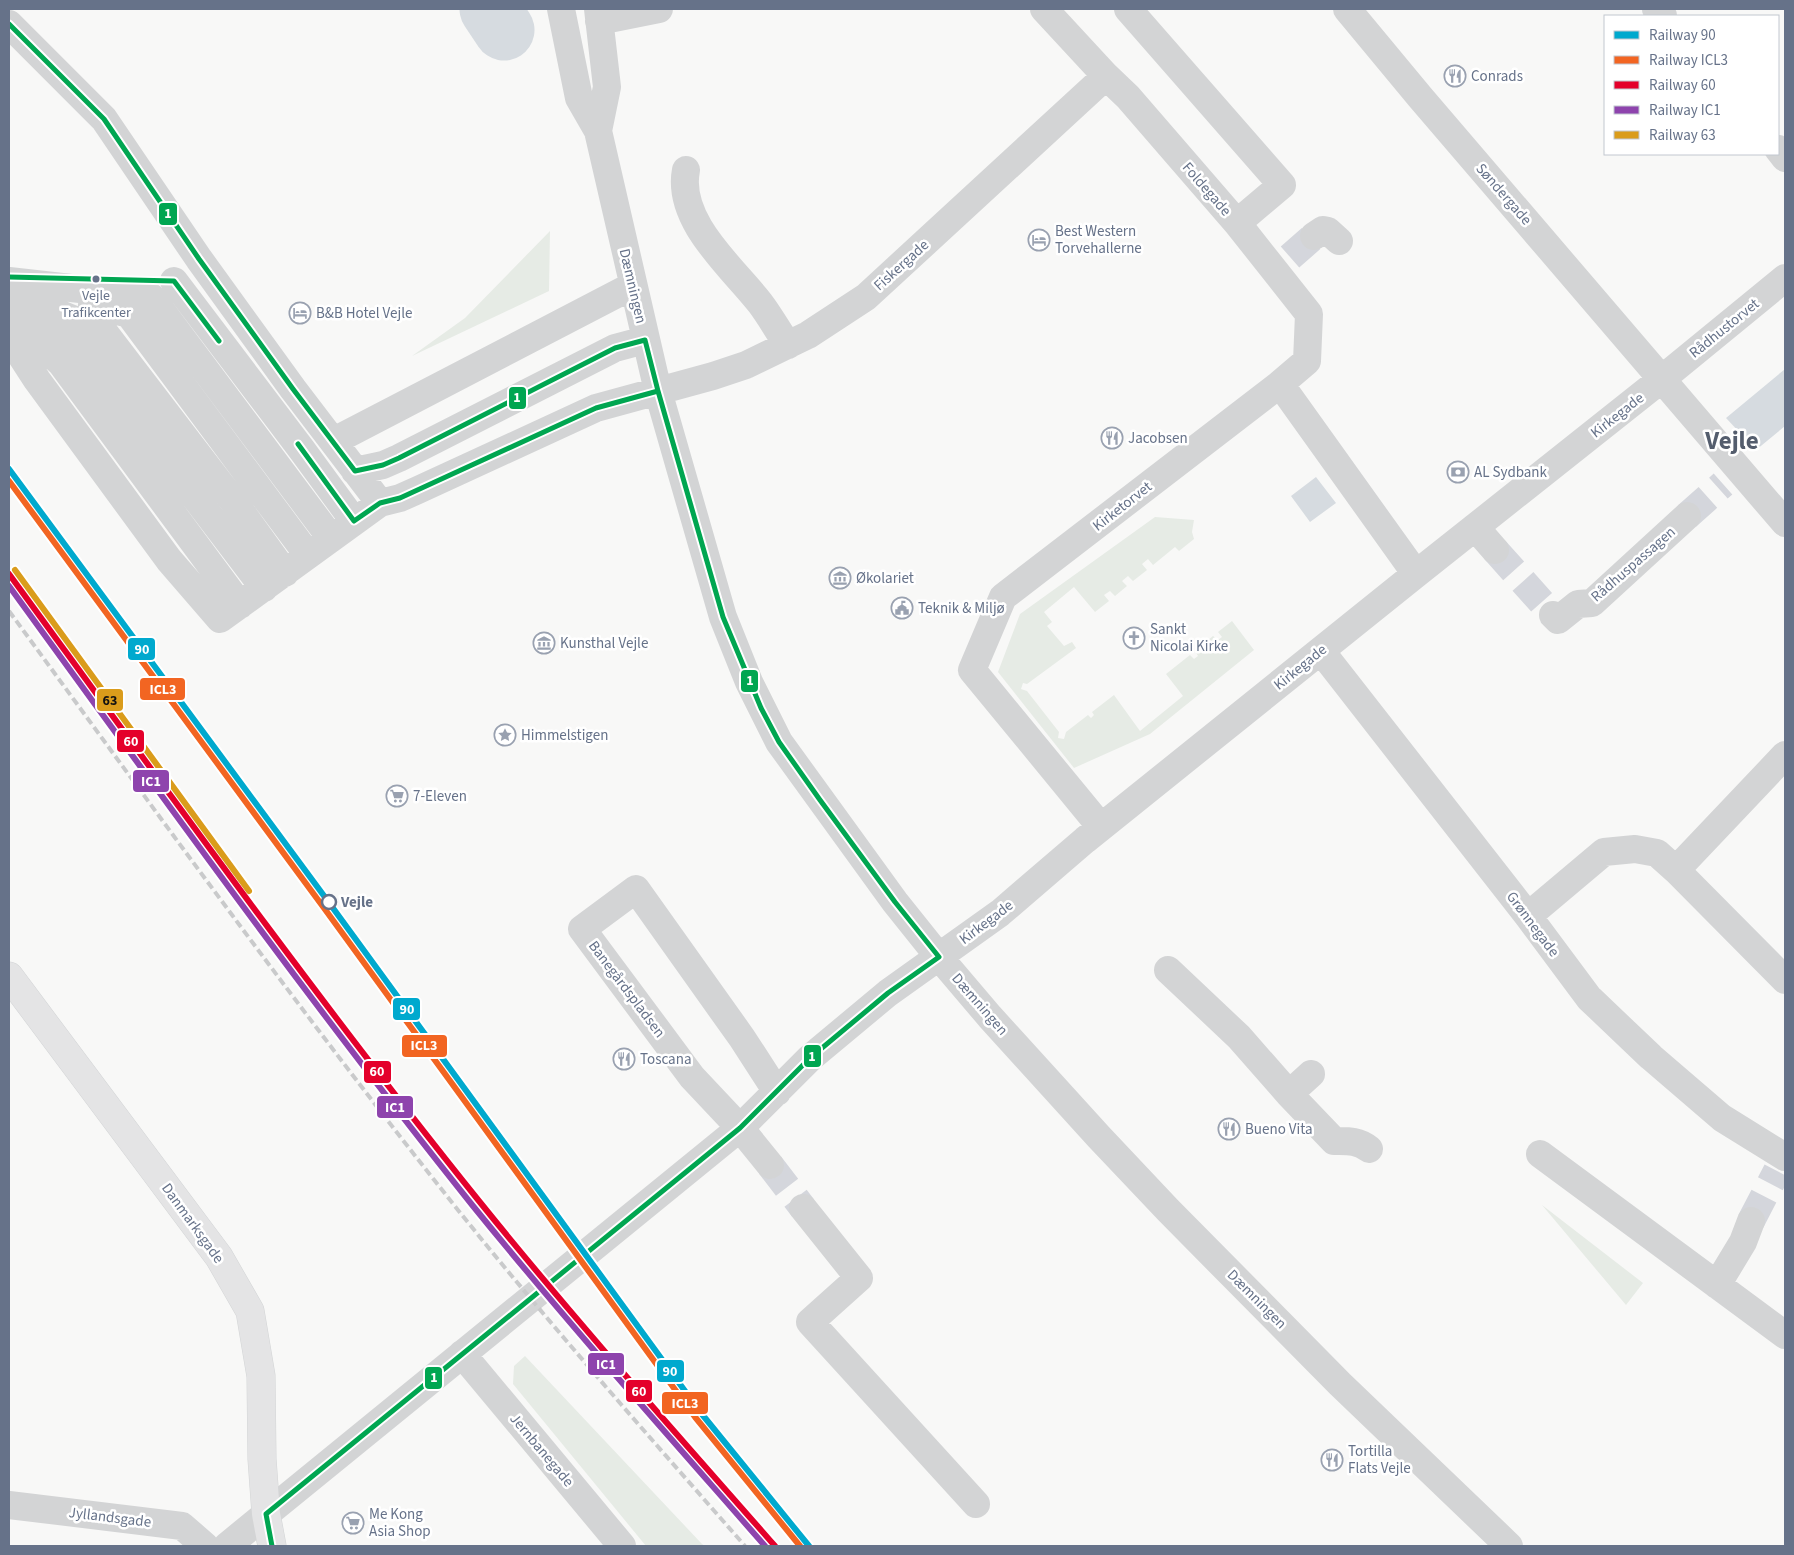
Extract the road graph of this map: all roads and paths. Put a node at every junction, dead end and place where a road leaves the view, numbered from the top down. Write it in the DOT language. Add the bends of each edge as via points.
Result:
graph roads {
  1 [pos="561,9"];
  2 [pos="659,9"];
  3 [pos="1044,9"];
  4 [pos="1128,9"];
  5 [pos="1347,9"];
  6 [pos="599,15"];
  7 [pos="9,24"];
  8 [pos="1106,76"];
  9 [pos="598,132"];
  10 [pos="686,170"];
  11 [pos="1237,224"];
  12 [pos="199,259"];
  13 [pos="1785,278"];
  14 [pos="9,279"];
  15 [pos="174,281"];
  16 [pos="9,286"];
  17 [pos="632,286"];
  18 [pos="9,293"];
  19 [pos="151,297"];
  20 [pos="9,302"];
  21 [pos="9,314"];
  22 [pos="129,314"];
  23 [pos="104,332"];
  24 [pos="9,338"];
  25 [pos="645,340"];
  26 [pos="788,344"];
  27 [pos="72,356"];
  28 [pos="1663,378"];
  29 [pos="37,380"];
  30 [pos="1280,384"];
  31 [pos="658,391"];
  32 [pos="334,441"];
  33 [pos="355,470"];
  34 [pos="380,503"];
  35 [pos="1687,516"];
  36 [pos="354,522"];
  37 [pos="1785,523"];
  38 [pos="1474,528"];
  39 [pos="331,538"];
  40 [pos="1495,550"];
  41 [pos="308,555"];
  42 [pos="1416,574"];
  43 [pos="274,580"];
  44 [pos="230,612"];
  45 [pos="1553,615"];
  46 [pos="1321,651"];
  47 [pos="1785,755"];
  48 [pos="1102,827"];
  49 [pos="1676,870"];
  50 [pos="1528,916"];
  51 [pos="939,957"];
  52 [pos="1168,970"];
  53 [pos="9,976"];
  54 [pos="1785,980"];
  55 [pos="1311,1074"];
  56 [pos="777,1092"];
  57 [pos="1289,1094"];
  58 [pos="740,1128"];
  59 [pos="1369,1149"];
  60 [pos="1540,1154"];
  61 [pos="1782,1161"];
  62 [pos="770,1165"];
  63 [pos="802,1208"];
  64 [pos="1751,1221"];
  65 [pos="1717,1285"];
  66 [pos="1785,1335"];
  67 [pos="462,1354"];
  68 [pos="976,1504"];
  69 [pos="9,1505"];
  70 [pos="266,1514"];
  71 [pos="205,1546"];
  72 [pos="227,1546"];
  73 [pos="272,1546"];
  74 [pos="622,1546"];
  75 [pos="1510,1546"];
  1 -- 9 [label="street, Dæmningen" via="579,98"];
  2 -- 6 [label="street"];
  3 -- 8 [label="street, Foldegade"];
  4 -- 11 [label="street" via="1282,186"];
  5 -- 28 [label="street, Søndergade"];
  6 -- 9 [label="street, Dæmningen" via="607,87"];
  7 -- 12 [label="street" via="104,119"];
  8 -- 11 [label="street, Foldegade" via="1128,97"];
  8 -- 26 [label="street, Fiskergade" via="866,297 808,335"];
  9 -- 17 [label="street, Dæmningen"];
  10 -- 26 [label="street" via="684,190 701,231 760,303"];
  11 -- 30 [label="street, Foldegade" via="1282,264 1309,314 1307,361"];
  12 -- 15 [label="street"];
  12 -- 32 [label="street"];
  13 -- 28 [label="street, Rådhustorvet"];
  14 -- 15 [label="street"];
  14 -- 19 [label="street"];
  15 -- 19 [label="street"];
  15 -- 36 [label="street"];
  16 -- 22 [label="street"];
  17 -- 25 [label="street, Dæmningen"];
  17 -- 32 [label="street"];
  18 -- 23 [label="street"];
  19 -- 22 [label="street"];
  19 -- 39 [label="street"];
  20 -- 27 [label="street"];
  21 -- 27 [label="street"];
  22 -- 23 [label="street"];
  22 -- 41 [label="street"];
  23 -- 27 [label="street"];
  23 -- 43 [label="street" via="234,502"];
  24 -- 29 [label="street"];
  25 -- 31 [label="street, Dæmningen"];
  25 -- 33 [label="street" via="615,348 399,458 383,465"];
  26 -- 31 [label="street, Fiskergade" via="746,365"];
  27 -- 29 [label="street"];
  27 -- 43 [label="street"];
  27 -- 44 [label="street"];
  28 -- 37 [label="street, Søndergade" via="1731,476"];
  28 -- 38 [label="street, Kirkegade"];
  29 -- 44 [label="street" via="169,560"];
  30 -- 42 [label="street"];
  30 -- 48 [label="street, Kirketorvet" via="1003,597 972,670"];
  31 -- 34 [label="street, Fiskergade" via="596,408 400,498"];
  31 -- 51 [label="street, Dæmningen" via="723,617 761,708 779,742 820,800"];
  32 -- 33 [label="street"];
  33 -- 34 [label="street"];
  34 -- 36 [label="street"];
  35 -- 45 [label="street, Rådhuspassagen" via="1592,602 1578,604 1558,620"];
  36 -- 39 [label="street"];
  38 -- 40 [label="street"];
  38 -- 42 [label="street, Kirkegade"];
  39 -- 41 [label="street"];
  41 -- 43 [label="street"];
  42 -- 46 [label="street, Kirkegade"];
  43 -- 44 [label="street"];
  46 -- 48 [label="street, Kirkegade"];
  46 -- 50 [label="street, Grønnegade"];
  47 -- 49 [label="street"];
  48 -- 51 [label="street, Kirkegade" via="1000,913"];
  49 -- 50 [label="street" via="1658,853 1634,849 1604,852"];
  49 -- 54 [label="street"];
  50 -- 61 [label="street, Grønnegade" via="1589,998 1722,1118"];
  51 -- 56 [label="street, Kirkegade" via="881,999 810,1058"];
  51 -- 75 [label="street, Dæmningen" via="1168,1210 1340,1384"];
  52 -- 57 [label="street" via="1239,1037"];
  53 -- 70 [label="main road, Danmarksgade" via="219,1257 250,1311 261,1376"];
  55 -- 57 [label="street"];
  56 -- 58 [label="street, Kirkegade"];
  56 -- 58 [label="street, Banegårdspladsen" via="636,890 582,929 692,1076"];
  57 -- 59 [label="street" via="1334,1141 1351,1141"];
  58 -- 62 [label="street"];
  58 -- 67 [label="street, Kirkegade"];
  60 -- 65 [label="street"];
  63 -- 68 [label="street" via="859,1278 810,1322"];
  64 -- 65 [label="street" via="1743,1242"];
  65 -- 66 [label="street"];
  67 -- 70 [label="street, Kirkegade"];
  67 -- 74 [label="street, Jernbanegade"];
  69 -- 71 [label="street, Jyllandsgade" via="182,1526"];
  70 -- 72 [label="street, Kirkegade"];
  70 -- 73 [label="main road, Danmarksgade"];
}
